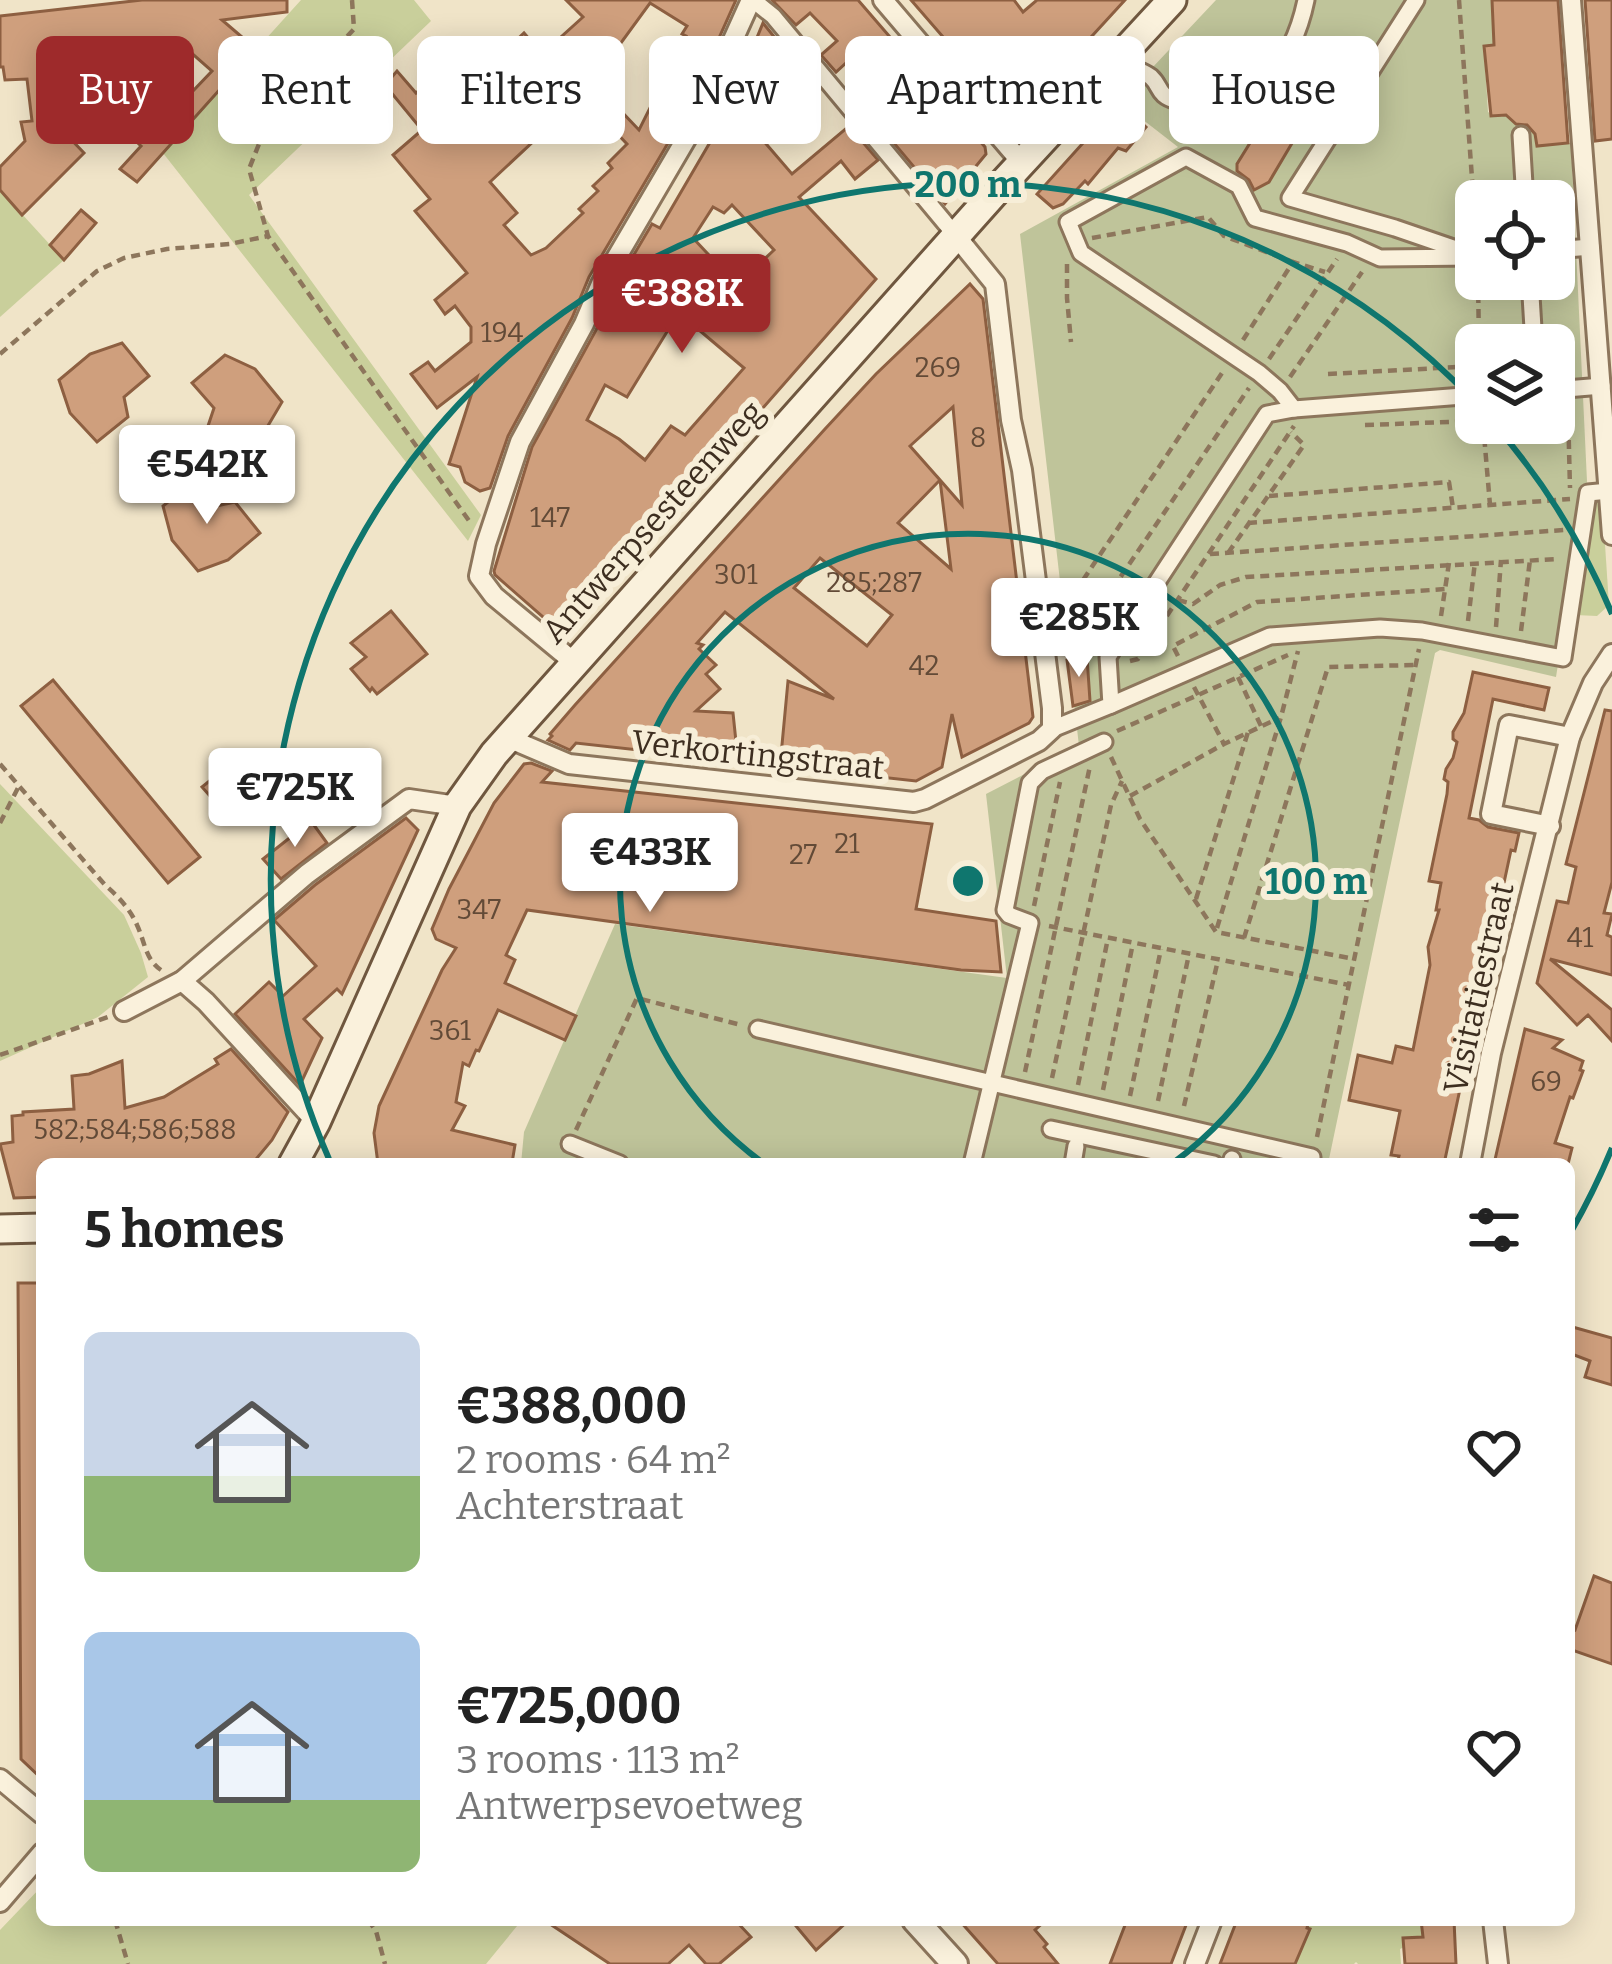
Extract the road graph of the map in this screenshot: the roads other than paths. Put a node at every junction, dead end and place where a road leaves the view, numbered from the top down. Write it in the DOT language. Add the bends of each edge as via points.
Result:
graph roads {
  1 [pos="752,0"];
  2 [pos="883,0"];
  3 [pos="1172,0"];
  4 [pos="1306,0"];
  5 [pos="1416,0"];
  6 [pos="1571,0"];
  7 [pos="1139,36"];
  8 [pos="1145,74"];
  9 [pos="1521,135"];
  10 [pos="1040,144"];
  11 [pos="1022,164"];
  12 [pos="1524,180"];
  13 [pos="1395,227"];
  14 [pos="956,236"];
  15 [pos="1591,247"];
  16 [pos="1455,248"];
  17 [pos="1575,248"];
  18 [pos="1455,256"];
  19 [pos="1380,258"];
  20 [pos="1602,386"];
  21 [pos="1575,388"];
  22 [pos="1455,397"];
  23 [pos="1294,409"];
  24 [pos="1610,491"];
  25 [pos="1612,535"];
  26 [pos="1612,654"];
  27 [pos="575,663"];
  28 [pos="1112,705"];
  29 [pos="1052,729"];
  30 [pos="1570,737"];
  31 [pos="508,738"];
  32 [pos="1097,745"];
  33 [pos="458,806"];
  34 [pos="1550,826"];
  35 [pos="182,981"];
  36 [pos="124,1011"];
  37 [pos="758,1029"];
  38 [pos="992,1085"];
  39 [pos="316,1122"];
  40 [pos="1051,1129"];
  41 [pos="1150,1135"];
  42 [pos="570,1144"];
  43 [pos="1076,1146"];
  44 [pos="1233,1151"];
  45 [pos="1312,1157"];
  46 [pos="300,1158"];
  47 [pos="605,1158"];
  48 [pos="974,1158"];
  49 [pos="1191,1158"];
  50 [pos="1471,1158"];
  51 [pos="36,1228"];
  52 [pos="0,1229"];
  53 [pos="0,1779"];
  54 [pos="36,1809"];
  55 [pos="36,1860"];
  56 [pos="0,1902"];
  57 [pos="920,1926"];
  58 [pos="1210,1926"];
  59 [pos="1494,1926"];
  60 [pos="955,1964"];
  61 [pos="1195,1964"];
  62 [pos="1498,1964"];
  1 -- 14 [label="street"];
  1 -- 27 [label="street" via="696,122 520,442 486,544 479,576"];
  2 -- 11 [label="street"];
  3 -- 7 [label="main road, Antwerpsesteenweg"];
  4 -- 8 [label="street" via="1285,56 1263,86 1240,100 1212,107 1177,101"];
  5 -- 13 [label="street" via="1290,198"];
  6 -- 15 [label="street"];
  9 -- 12 [label="street"];
  10 -- 11 [label="main road, Antwerpsesteenweg"];
  11 -- 14 [label="main road, Antwerpsesteenweg"];
  13 -- 16 [label="street"];
  13 -- 19 [label="street"];
  14 -- 27 [label="main road, Antwerpsesteenweg"];
  14 -- 29 [label="street" via="995,284"];
  15 -- 17 [label="street"];
  15 -- 20 [label="street"];
  18 -- 19 [label="street"];
  19 -- 23 [label="street" via="1255,218 1239,186 1186,158 1068,222 1081,253 1259,373"];
  20 -- 21 [label="street"];
  20 -- 24 [label="street"];
  22 -- 23 [label="street"];
  23 -- 28 [label="street" via="1267,414 1108,657"];
  24 -- 25 [label="street"];
  24 -- 28 [label="street" via="1588,494 1563,658 1380,628 1270,636"];
  26 -- 30 [label="street, Visitatiestraat"];
  27 -- 31 [label="main road, Antwerpsesteenweg"];
  28 -- 29 [label="street"];
  29 -- 31 [label="street, Verkortingstraat" via="914,802 569,764"];
  30 -- 34 [label="street, Visitatiestraat"];
  30 -- 34 [label="street" via="1509,725 1491,814"];
  31 -- 33 [label="main road, Antwerpsesteenweg"];
  32 -- 38 [label="street" via="1033,777 1027,793 1005,910 1030,923"];
  33 -- 35 [label="street" via="409,800"];
  33 -- 39 [label="main road, Antwerpsesteenweg"];
  34 -- 50 [label="street, Visitatiestraat"];
  35 -- 36 [label="street"];
  35 -- 39 [label="street"];
  37 -- 38 [label="street"];
  38 -- 41 [label="street" via="1126,1114"];
  38 -- 48 [label="street"];
  39 -- 46 [label="main road, Antwerpsesteenweg"];
  40 -- 43 [label="street"];
  41 -- 43 [label="street"];
  41 -- 44 [label="street" via="1180,1127"];
  41 -- 49 [label="street"];
  42 -- 47 [label="street"];
  44 -- 45 [label="street"];
  51 -- 52 [label="main road"];
  53 -- 54 [label="street"];
  55 -- 56 [label="street"];
  57 -- 60 [label="street"];
  58 -- 61 [label="street"];
  59 -- 62 [label="street"];
}
